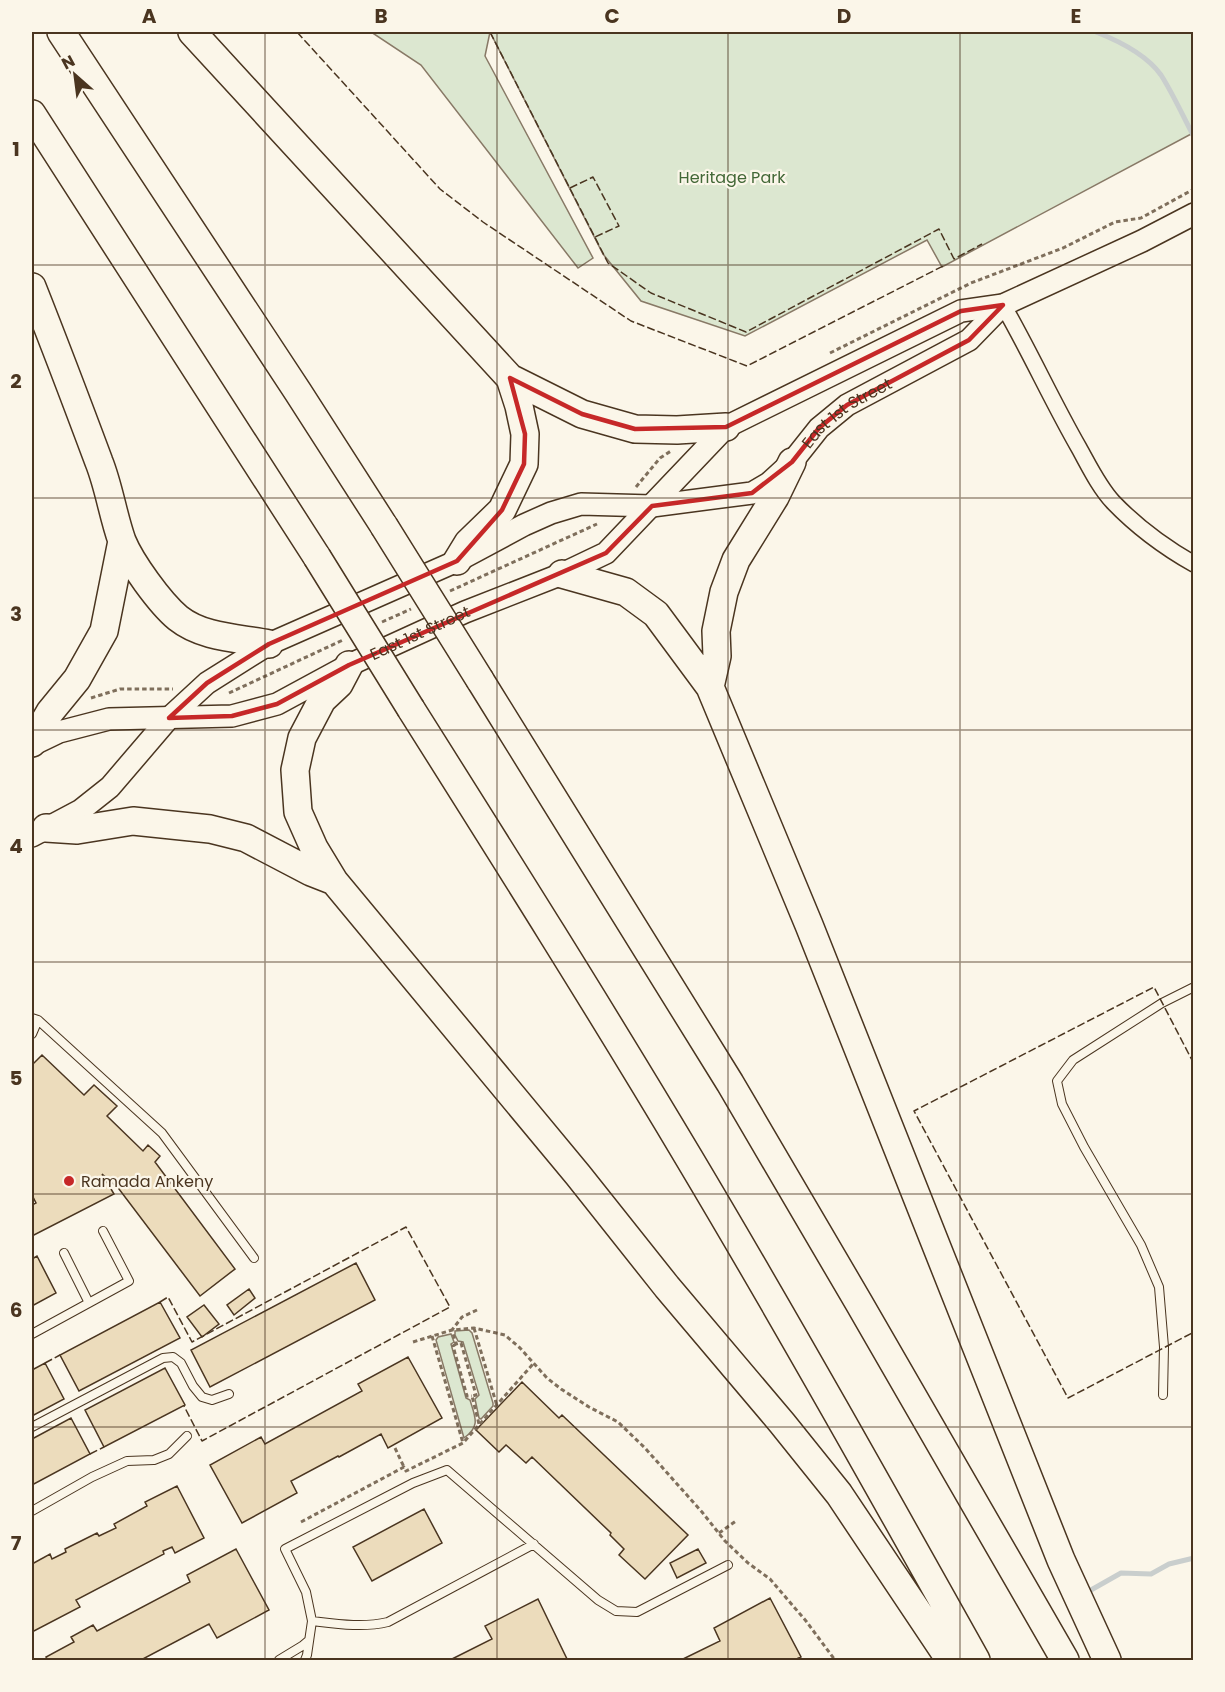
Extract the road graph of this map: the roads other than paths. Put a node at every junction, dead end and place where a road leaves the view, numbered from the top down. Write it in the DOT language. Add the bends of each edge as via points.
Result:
graph roads {
  1 [pos="61,32"];
  2 [pos="192,32"];
  3 [pos="32,114"];
  4 [pos="1194,214"];
  5 [pos="32,287"];
  6 [pos="1003,305"];
  7 [pos="510,378"];
  8 [pos="726,427"];
  9 [pos="792,462"];
  10 [pos="652,506"];
  11 [pos="122,541"];
  12 [pos="456,561"];
  13 [pos="1194,564"];
  14 [pos="562,574"];
  15 [pos="269,644"];
  16 [pos="349,665"];
  17 [pos="710,687"];
  18 [pos="169,718"];
  19 [pos="32,744"];
  20 [pos="39,832"];
  21 [pos="334,881"];
  22 [pos="1194,987"];
  23 [pos="35,1019"];
  24 [pos="32,1035"];
  25 [pos="103,1232"];
  26 [pos="64,1252"];
  27 [pos="254,1258"];
  28 [pos="89,1303"];
  29 [pos="32,1334"];
  30 [pos="229,1394"];
  31 [pos="1162,1395"];
  32 [pos="32,1427"];
  33 [pos="187,1437"];
  34 [pos="32,1511"];
  35 [pos="534,1544"];
  36 [pos="728,1565"];
  37 [pos="312,1622"];
  38 [pos="308,1641"];
  39 [pos="279,1660"];
  40 [pos="305,1660"];
  41 [pos="950,1660"];
  42 [pos="976,1660"];
  43 [pos="1065,1660"];
  44 [pos="1107,1660"];
  1 -- 43 [label="highway, bridge" via="384,526 730,1083"];
  2 -- 7 [label="highway"];
  3 -- 42 [label="highway, bridge" via="553,935 815,1374"];
  4 -- 6 [label="main road, East 1st Street"];
  5 -- 11 [label="highway" via="106,479"];
  6 -- 8 [label="main road, East 1st Street" via="962,311"];
  6 -- 9 [label="main road, East 1st Street" via="969,340 847,405 819,428"];
  6 -- 13 [label="street" via="1090,468 1112,501 1150,536"];
  7 -- 8 [label="highway" via="582,414 635,429"];
  7 -- 12 [label="highway" via="525,434 524,464 502,510 468,543"];
  8 -- 10 [label="main road, East 1st Street"];
  9 -- 10 [label="main road, East 1st Street" via="752,493"];
  9 -- 17 [label="highway" via="736,560 724,592"];
  10 -- 12 [label="main road, East 1st Street" via="581,504 524,525"];
  10 -- 14 [label="main road, East 1st Street" via="606,553"];
  11 -- 15 [label="highway" via="147,583 178,617 195,629"];
  11 -- 19 [label="highway" via="104,631 77,679 50,712"];
  12 -- 15 [label="main road, East 1st Street"];
  14 -- 16 [label="main road, East 1st Street" via="465,612"];
  14 -- 17 [label="highway" via="626,592 656,614"];
  15 -- 18 [label="main road, East 1st Street" via="207,683"];
  16 -- 18 [label="main road, East 1st Street" via="277,704 232,716"];
  16 -- 21 [label="highway" via="339,684 322,700 302,738 296,770 298,812"];
  17 -- 44 [label="highway" via="809,925 1061,1560"];
  18 -- 19 [label="main road, East 1st Street" via="109,719 59,732"];
  18 -- 20 [label="main road, East 1st Street" via="110,787 81,810"];
  20 -- 21 [label="highway" via="133,821 210,829 246,838"];
  21 -- 41 [label="highway" via="839,1494"];
  22 -- 31 [label="lane" via="1073,1060 1057,1081 1062,1104 1141,1245 1159,1287 1164,1347"];
  23 -- 24 [label="lane"];
  23 -- 27 [label="lane" via="162,1133"];
  25 -- 28 [label="lane" via="129,1281"];
  26 -- 28 [label="lane"];
  28 -- 29 [label="lane"];
  30 -- 32 [label="lane" via="212,1400 202,1397 181,1363 173,1357 163,1358"];
  33 -- 34 [label="lane" via="169,1454 154,1460 127,1461"];
  35 -- 36 [label="lane" via="616,1611 638,1612"];
  35 -- 37 [label="lane" via="388,1622 359,1626"];
  35 -- 37 [label="lane" via="447,1470 413,1483 285,1549 306,1592"];
  37 -- 38 [label="lane"];
  38 -- 39 [label="lane"];
  38 -- 40 [label="lane"];
}
